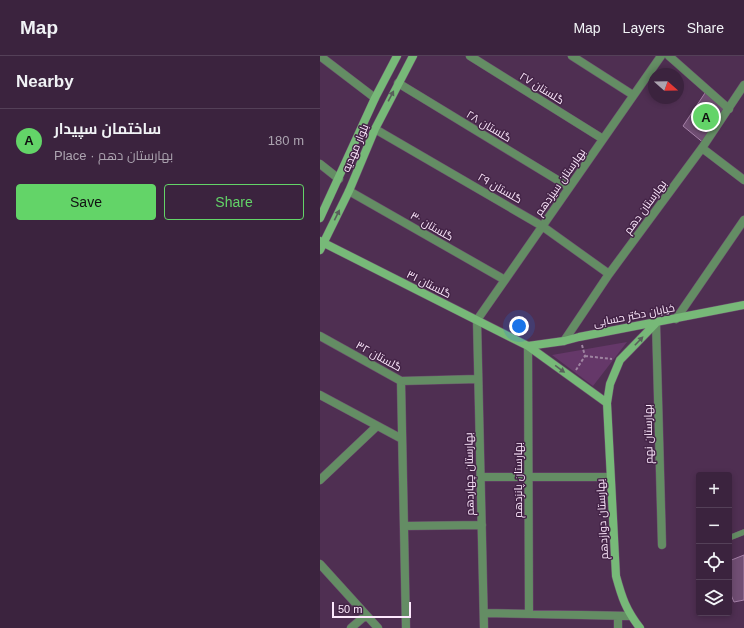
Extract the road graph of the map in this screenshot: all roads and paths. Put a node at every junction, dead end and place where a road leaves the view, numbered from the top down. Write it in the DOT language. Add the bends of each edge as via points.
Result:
graph roads {
  1 [pos="320,56"];
  2 [pos="397,56"];
  3 [pos="413,56"];
  4 [pos="470,56"];
  5 [pos="572,56"];
  6 [pos="661,56"];
  7 [pos="668,56"];
  8 [pos="398,83"];
  9 [pos="744,85"];
  10 [pos="633,95"];
  11 [pos="375,98"];
  12 [pos="729,109"];
  13 [pos="375,129"];
  14 [pos="602,140"];
  15 [pos="702,148"];
  16 [pos="320,164"];
  17 [pos="339,179"];
  18 [pos="744,180"];
  19 [pos="569,187"];
  20 [pos="349,191"];
  21 [pos="320,218"];
  22 [pos="744,220"];
  23 [pos="542,226"];
  24 [pos="321,245"];
  25 [pos="609,274"];
  26 [pos="505,280"];
  27 [pos="744,306"];
  28 [pos="676,319"];
  29 [pos="477,320"];
  30 [pos="656,322"];
  31 [pos="320,336"];
  32 [pos="564,341"];
  33 [pos="528,346"];
  34 [pos="620,360"];
  35 [pos="571,377"];
  36 [pos="478,379"];
  37 [pos="401,381"];
  38 [pos="320,395"];
  39 [pos="607,403"];
  40 [pos="378,426"];
  41 [pos="402,439"];
  42 [pos="480,477"];
  43 [pos="610,477"];
  44 [pos="529,478"];
  45 [pos="320,480"];
  46 [pos="482,525"];
  47 [pos="404,526"];
  48 [pos="744,532"];
  49 [pos="732,537"];
  50 [pos="662,545"];
  51 [pos="320,564"];
  52 [pos="484,613"];
  53 [pos="529,614"];
  54 [pos="366,615"];
  55 [pos="618,616"];
  56 [pos="631,616"];
  57 [pos="351,628"];
  58 [pos="378,628"];
  59 [pos="406,628"];
  60 [pos="484,628"];
  61 [pos="618,628"];
  62 [pos="640,628"];
  1 -- 11 [label="street"];
  2 -- 11 [label="street, بلوار مهدیه"];
  3 -- 8 [label="street, بلوار مهدیه"];
  4 -- 14 [label="street, گلستان ۲۷"];
  5 -- 10 [label="street"];
  6 -- 10 [label="street, بهارستان سیزدهم"];
  7 -- 12 [label="street"];
  13 -- 8 [label="street, بلوار مهدیه, one-way"];
  8 -- 19 [label="street, گلستان ۲۸"];
  9 -- 12 [label="street, بهارستان دهم"];
  10 -- 14 [label="street, بهارستان سیزدهم"];
  11 -- 17 [label="street, بلوار مهدیه"];
  12 -- 15 [label="street, بهارستان دهم"];
  13 -- 20 [label="street, بلوار مهدیه"];
  13 -- 23 [label="street, گلستان ۲۹"];
  14 -- 19 [label="street, بهارستان سیزدهم"];
  15 -- 18 [label="street"];
  15 -- 25 [label="street, بهارستان دهم"];
  16 -- 17 [label="street"];
  17 -- 21 [label="street, بلوار مهدیه"];
  19 -- 23 [label="street, بهارستان سیزدهم"];
  24 -- 20 [label="street, بلوار مهدیه, one-way"];
  20 -- 26 [label="street, گلستان ۳۰"];
  22 -- 28 [label="street"];
  23 -- 25 [label="street, گلستان ۲۹"];
  23 -- 26 [label="street, بهارستان سیزدهم"];
  24 -- 29 [label="street, گلستان ۳۱"];
  25 -- 32 [label="street, بهارستان دهم"];
  26 -- 29 [label="street, بهارستان سیزدهم"];
  27 -- 28 [label="street, خیابان دکتر حسابی"];
  28 -- 30 [label="street, خیابان دکتر حسابی"];
  29 -- 33 [label="street, گلستان ۳۱"];
  29 -- 36 [label="street, بهارستان چهاردهم"];
  30 -- 32 [label="street, خیابان دکتر حسابی"];
  34 -- 30 [label="street, one-way"];
  30 -- 50 [label="street, بهارستان نهم"];
  31 -- 37 [label="street, گلستان ۳۲"];
  32 -- 33 [label="street, خیابان دکتر حسابی"];
  33 -- 35 [label="street, گلستان ۳۱, one-way"];
  33 -- 44 [label="street, بهارستان پانزدهم"];
  34 -- 35 [label="path" via="585,356"];
  34 -- 39 [label="street, بهارستان دوازدهم" via="610,384"];
  35 -- 39 [label="street, گلستان ۳۱"];
  36 -- 37 [label="street, گلستان ۳۲"];
  36 -- 42 [label="street, بهارستان چهاردهم"];
  37 -- 41 [label="street"];
  38 -- 40 [label="street"];
  39 -- 43 [label="street, بهارستان دوازدهم"];
  40 -- 41 [label="street"];
  40 -- 45 [label="street"];
  41 -- 47 [label="street"];
  42 -- 44 [label="street"];
  42 -- 46 [label="street, بهارستان چهاردهم"];
  43 -- 44 [label="street"];
  43 -- 56 [label="street, بهارستان دوازدهم" via="616,576 624,604"];
  44 -- 53 [label="street, بهارستان پانزدهم"];
  46 -- 47 [label="street"];
  46 -- 52 [label="street, بهارستان چهاردهم"];
  47 -- 59 [label="street"];
  48 -- 49 [label="lane"];
  51 -- 54 [label="street"];
  52 -- 53 [label="street"];
  52 -- 60 [label="street, بهارستان چهاردهم"];
  53 -- 55 [label="street"];
  54 -- 57 [label="street"];
  54 -- 58 [label="street"];
  55 -- 56 [label="street"];
  55 -- 61 [label="street"];
  56 -- 62 [label="street, بهارستان دوازدهم"];
}
